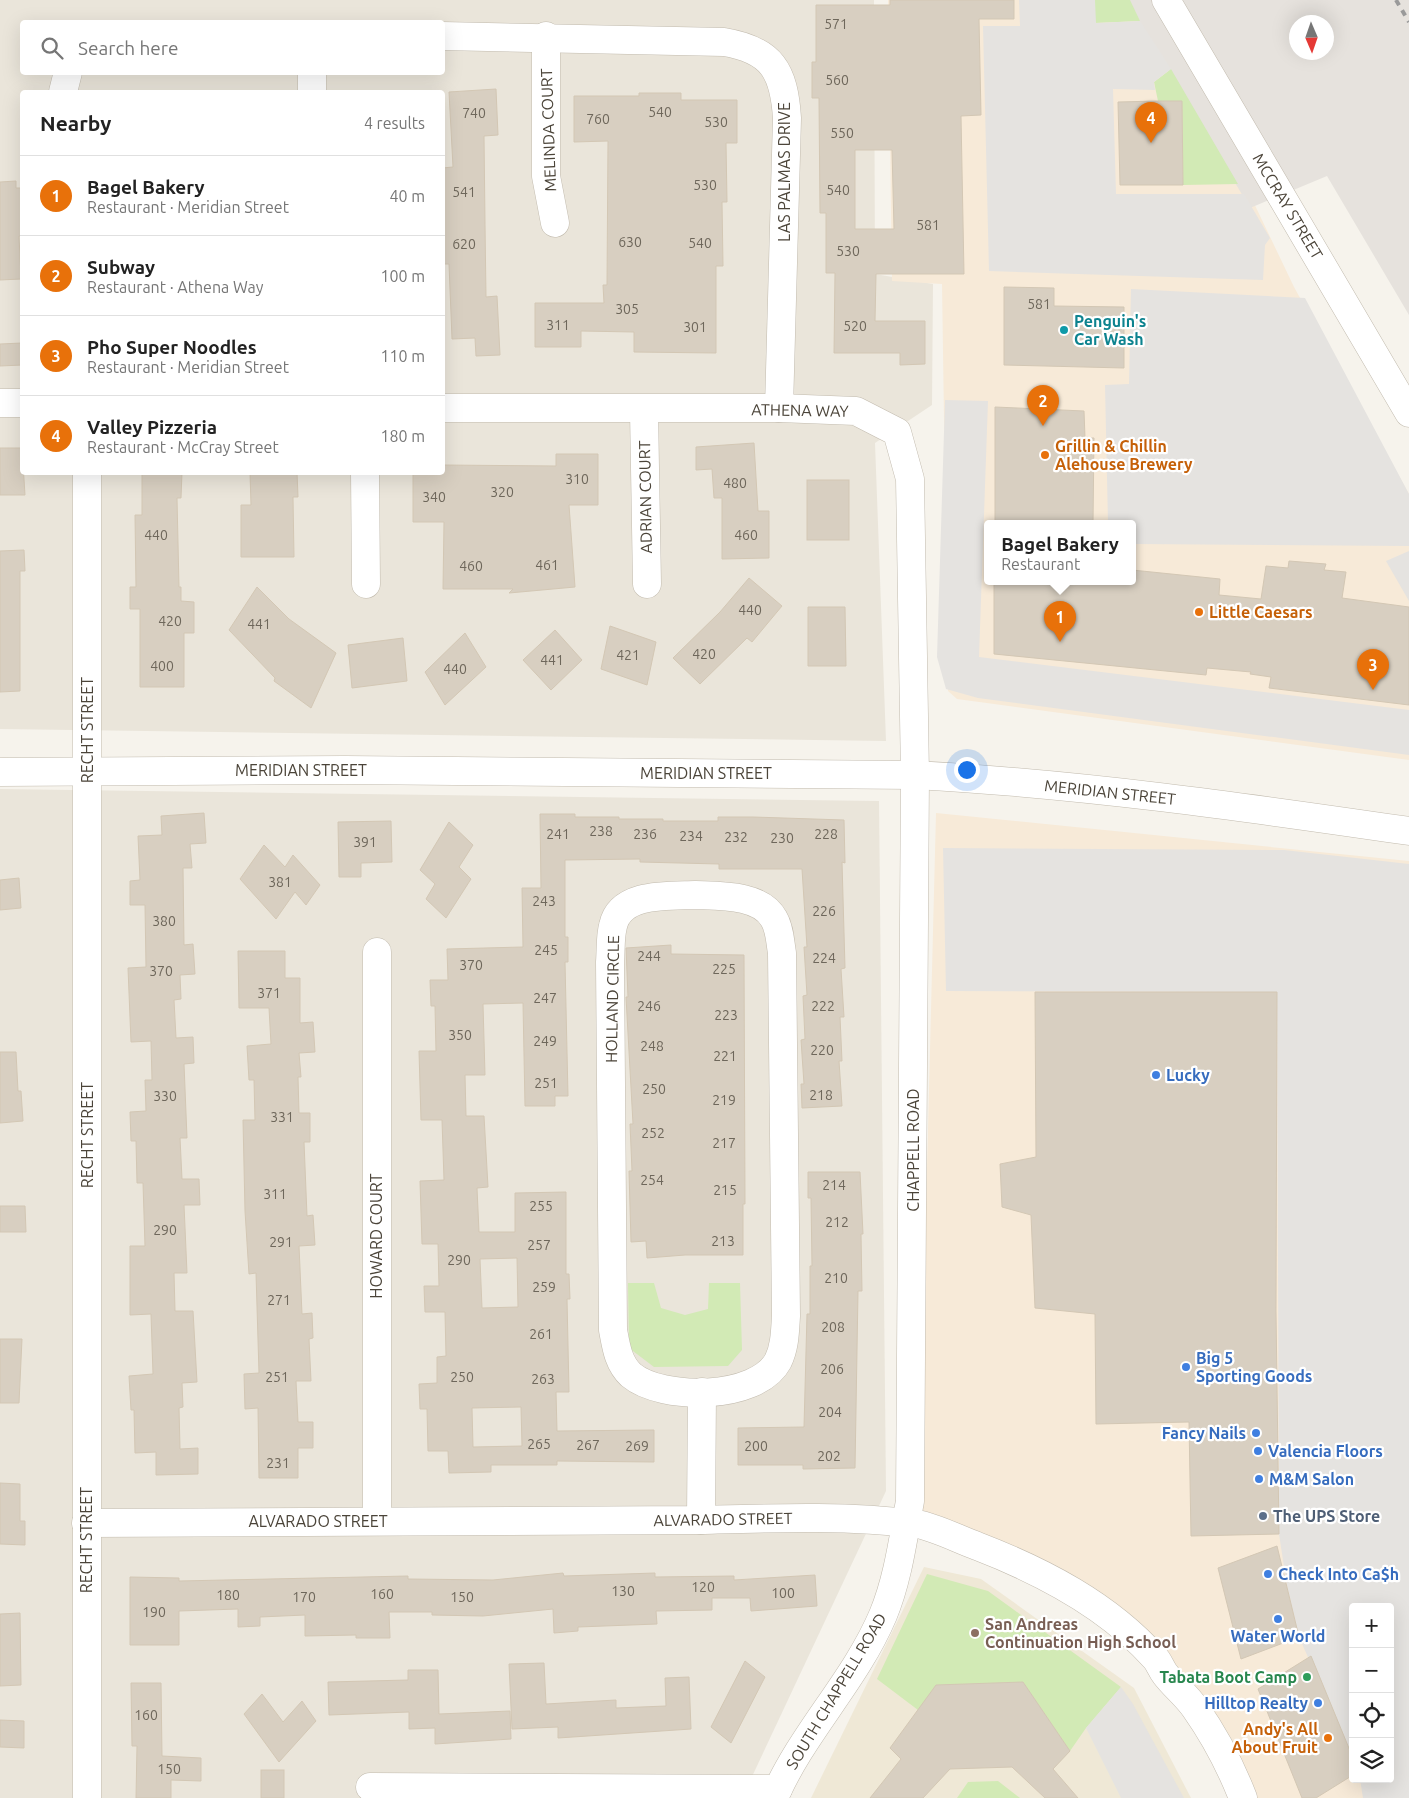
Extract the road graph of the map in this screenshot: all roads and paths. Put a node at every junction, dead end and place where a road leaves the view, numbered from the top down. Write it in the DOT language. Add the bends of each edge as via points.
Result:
graph roads {
  1 [pos="1166,0"];
  2 [pos="445,36"];
  3 [pos="546,36"];
  4 [pos="67,75"];
  5 [pos="312,75"];
  6 [pos="63,90"];
  7 [pos="312,90"];
  8 [pos="555,224"];
  9 [pos="0,403"];
  10 [pos="20,404"];
  11 [pos="445,408"];
  12 [pos="779,408"];
  13 [pos="644,410"];
  14 [pos="1409,413"];
  15 [pos="87,475"];
  16 [pos="364,475"];
  17 [pos="366,584"];
  18 [pos="647,584"];
  19 [pos="87,770"];
  20 [pos="0,772"];
  21 [pos="916,774"];
  22 [pos="1409,831"];
  23 [pos="377,952"];
  24 [pos="702,1392"];
  25 [pos="377,1520"];
  26 [pos="701,1520"];
  27 [pos="86,1523"];
  28 [pos="906,1524"];
  29 [pos="370,1787"];
  30 [pos="776,1793"];
  31 [pos="87,1798"];
  32 [pos="1243,1798"];
  1 -- 14 [label="street, MCCRAY STREET"];
  2 -- 3 [label="street, LAS PALMAS DRIVE"];
  3 -- 8 [label="street, MELINDA COURT" via="546,176"];
  3 -- 12 [label="street, LAS PALMAS DRIVE" via="724,42 759,52 775,67 786,98"];
  4 -- 6 [label="street"];
  5 -- 7 [label="street"];
  9 -- 10 [label="street"];
  11 -- 13 [label="street, ATHENA WAY"];
  12 -- 13 [label="street, ATHENA WAY"];
  12 -- 21 [label="street, ATHENA WAY" via="856,411 897,432 910,480"];
  13 -- 18 [label="street, ADRIAN COURT"];
  15 -- 19 [label="street, RECHT STREET"];
  16 -- 17 [label="street"];
  19 -- 20 [label="street, MERIDIAN STREET"];
  19 -- 21 [label="street, MERIDIAN STREET"];
  19 -- 27 [label="street, RECHT STREET"];
  21 -- 22 [label="street, MERIDIAN STREET" via="1124,792"];
  21 -- 28 [label="street, CHAPPELL ROAD" via="911,1462"];
  23 -- 25 [label="street, HOWARD COURT"];
  24 -- 24 [label="street, HOLLAND CIRCLE" via="736,1389 757,1381 767,1375 778,1361 784,1344 782,953 774,918 760,905 723,896 665,896 629,904 616,917 613,926 610,962 613,1330 617,1352 630,1374 639,1380 674,1390"];
  24 -- 26 [label="street"];
  25 -- 26 [label="street, ALVARADO STREET"];
  25 -- 27 [label="street, ALVARADO STREET"];
  26 -- 28 [label="street, ALVARADO STREET" via="844,1519"];
  27 -- 31 [label="street, RECHT STREET"];
  28 -- 30 [label="street, SOUTH CHAPPELL ROAD" via="896,1574 883,1615"];
  28 -- 32 [label="street, ALVARADO STREET" via="918,1524 1025,1564 1117,1622 1156,1659 1194,1706 1214,1738"];
  29 -- 30 [label="street"];
}
